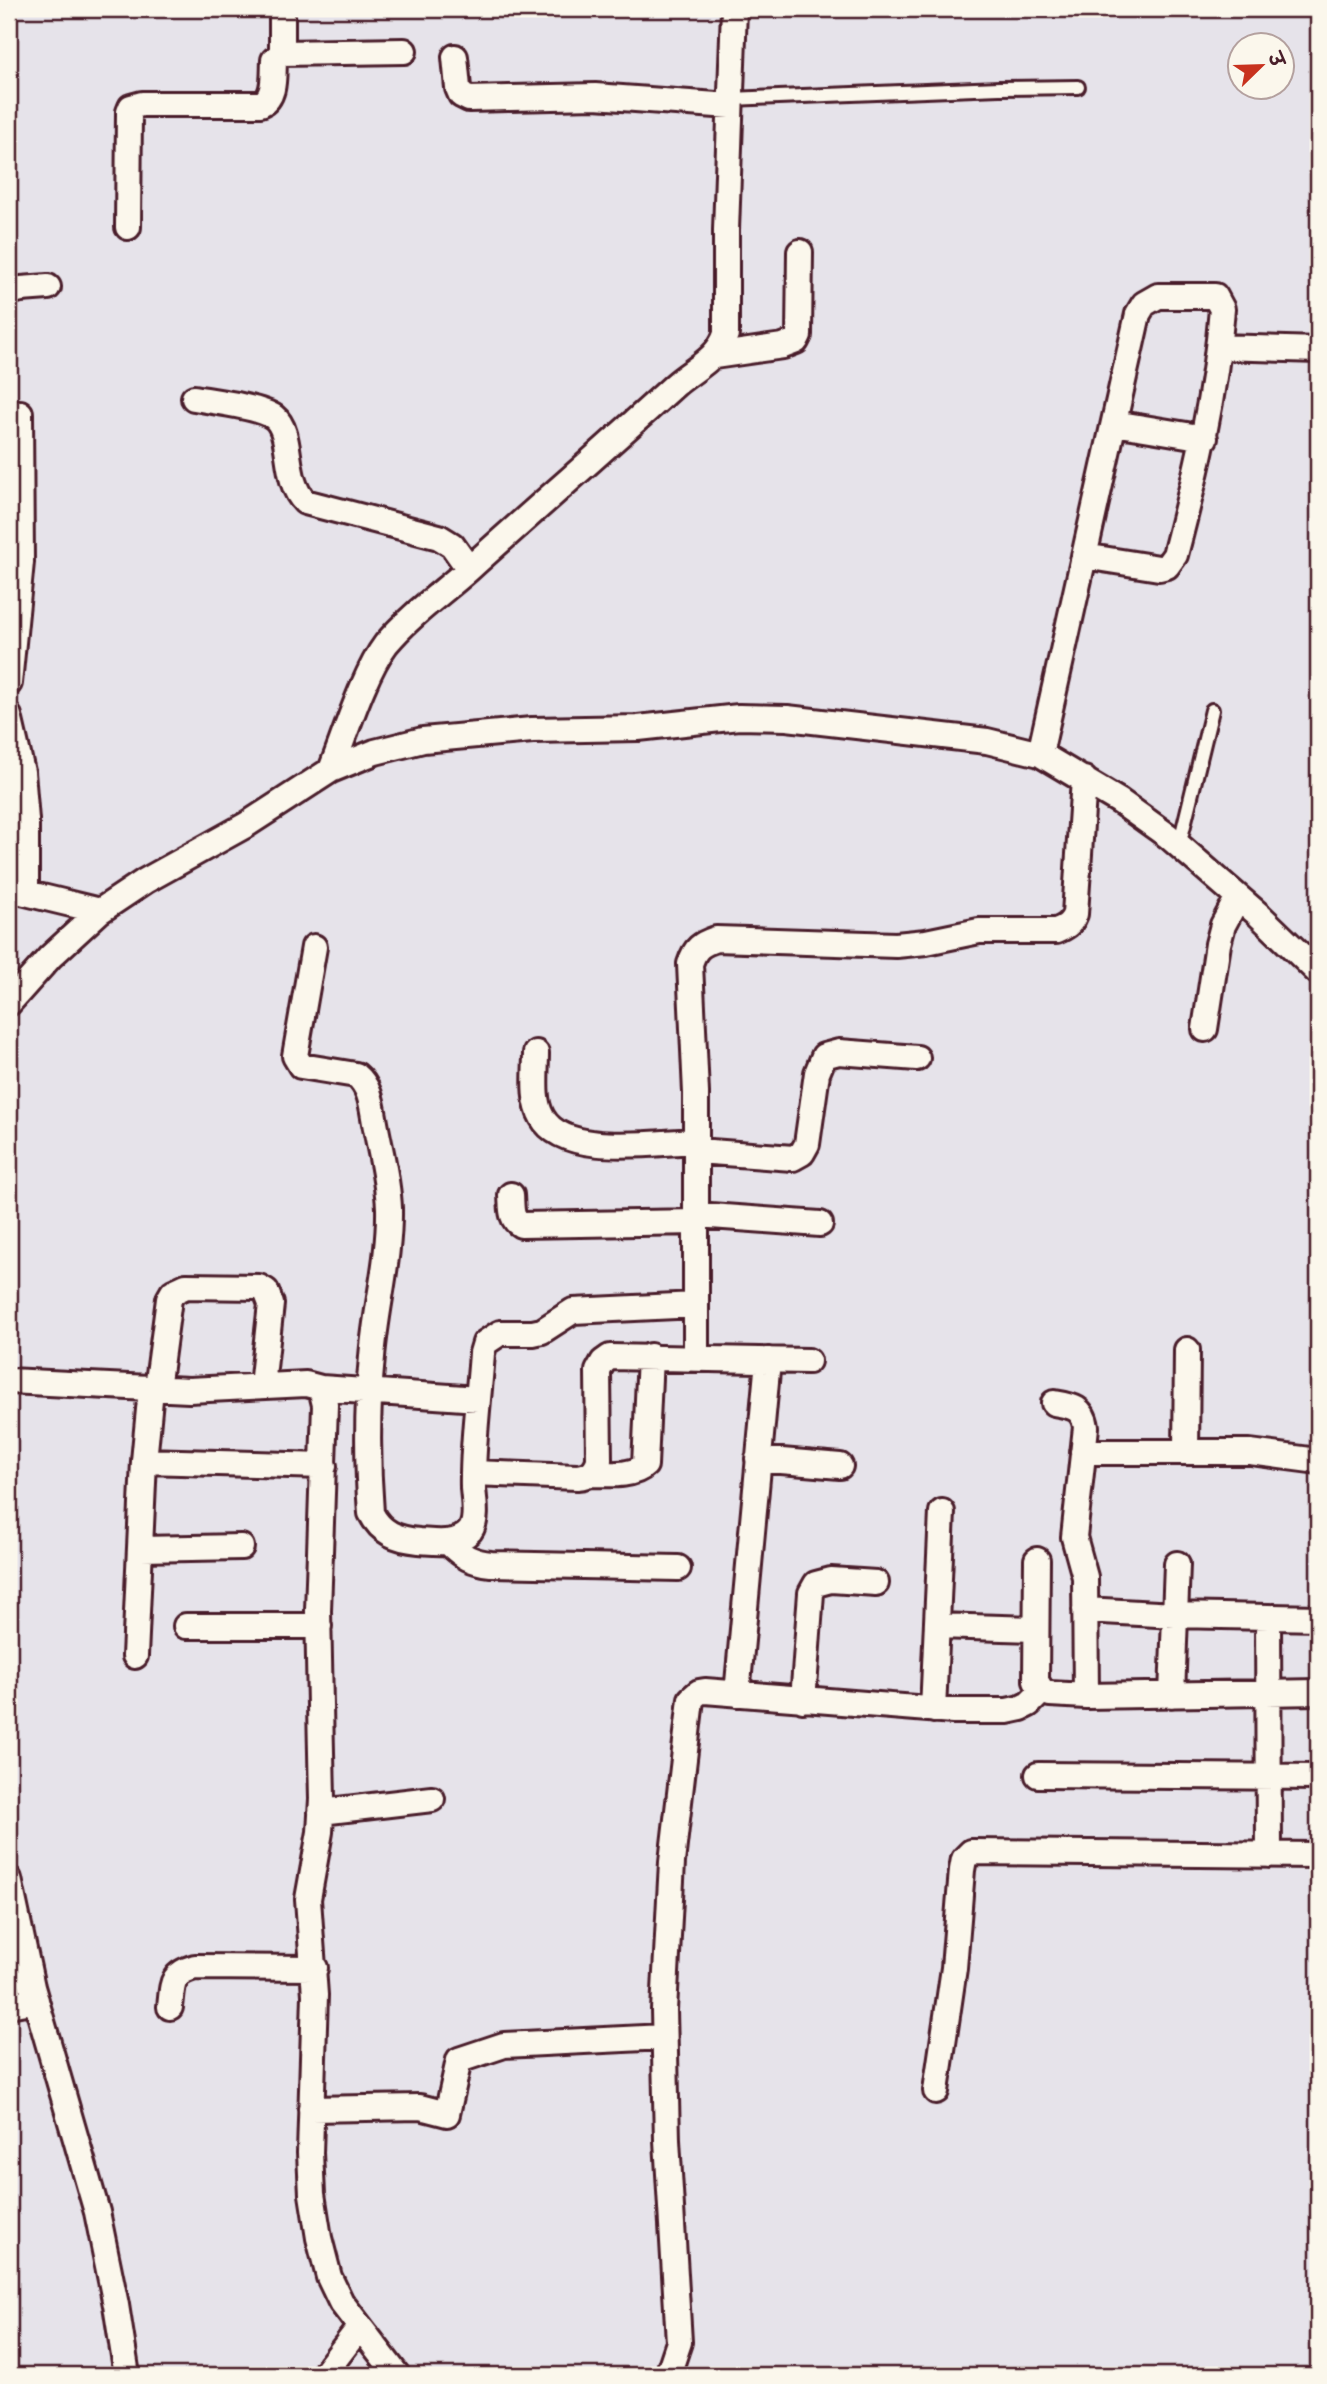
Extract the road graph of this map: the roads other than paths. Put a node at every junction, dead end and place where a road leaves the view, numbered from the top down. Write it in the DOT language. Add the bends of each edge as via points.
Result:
graph roads {
  1 [pos="282,9"];
  2 [pos="734,9"];
  3 [pos="404,51"];
  4 [pos="282,53"];
  5 [pos="456,57"];
  6 [pos="1078,87"];
  7 [pos="731,102"];
  8 [pos="128,227"];
  9 [pos="800,252"];
  10 [pos="48,287"];
  11 [pos="9,292"];
  12 [pos="1218,347"];
  13 [pos="1318,350"];
  14 [pos="714,356"];
  15 [pos="194,398"];
  16 [pos="20,414"];
  17 [pos="1114,423"];
  18 [pos="1205,438"];
  19 [pos="1084,556"];
  20 [pos="469,569"];
  21 [pos="9,683"];
  22 [pos="1212,710"];
  23 [pos="9,716"];
  24 [pos="1040,754"];
  25 [pos="331,770"];
  26 [pos="1084,779"];
  27 [pos="1180,846"];
  28 [pos="18,891"];
  29 [pos="1238,897"];
  30 [pos="100,911"];
  31 [pos="314,947"];
  32 [pos="1318,972"];
  33 [pos="9,1003"];
  34 [pos="1205,1029"];
  35 [pos="536,1053"];
  36 [pos="917,1058"];
  37 [pos="697,1146"];
  38 [pos="511,1195"];
  39 [pos="697,1219"];
  40 [pos="820,1224"];
  41 [pos="696,1305"];
  42 [pos="1188,1350"];
  43 [pos="650,1356"];
  44 [pos="696,1357"];
  45 [pos="768,1360"];
  46 [pos="808,1361"];
  47 [pos="9,1381"];
  48 [pos="262,1386"];
  49 [pos="321,1388"];
  50 [pos="154,1389"];
  51 [pos="370,1390"];
  52 [pos="478,1399"];
  53 [pos="1054,1403"];
  54 [pos="1083,1452"];
  55 [pos="1186,1452"];
  56 [pos="1317,1456"];
  57 [pos="758,1459"];
  58 [pos="144,1461"];
  59 [pos="324,1466"];
  60 [pos="839,1466"];
  61 [pos="473,1473"];
  62 [pos="590,1474"];
  63 [pos="942,1512"];
  64 [pos="449,1543"];
  65 [pos="241,1547"];
  66 [pos="141,1549"];
  67 [pos="1037,1560"];
  68 [pos="1177,1564"];
  69 [pos="678,1568"];
  70 [pos="876,1583"];
  71 [pos="1086,1610"];
  72 [pos="1175,1615"];
  73 [pos="1268,1617"];
  74 [pos="1318,1618"];
  75 [pos="187,1626"];
  76 [pos="318,1626"];
  77 [pos="939,1626"];
  78 [pos="1036,1629"];
  79 [pos="135,1656"];
  80 [pos="1042,1691"];
  81 [pos="1318,1692"];
  82 [pos="1268,1693"];
  83 [pos="737,1694"];
  84 [pos="1172,1695"];
  85 [pos="1086,1696"];
  86 [pos="803,1700"];
  87 [pos="933,1710"];
  88 [pos="1038,1775"];
  89 [pos="1267,1777"];
  90 [pos="1318,1777"];
  91 [pos="432,1799"];
  92 [pos="321,1812"];
  93 [pos="1269,1855"];
  94 [pos="1318,1856"];
  95 [pos="9,1879"];
  96 [pos="315,1968"];
  97 [pos="36,2000"];
  98 [pos="9,2005"];
  99 [pos="170,2007"];
  100 [pos="664,2037"];
  101 [pos="936,2091"];
  102 [pos="311,2109"];
  103 [pos="359,2328"];
  104 [pos="128,2375"];
  105 [pos="323,2375"];
  106 [pos="397,2375"];
  107 [pos="668,2375"];
  1 -- 4 [label="street"];
  2 -- 7 [label="street"];
  3 -- 4 [label="street"];
  4 -- 8 [label="street" via="274,60 271,95 261,104 131,107"];
  5 -- 7 [label="street" via="458,88 469,99 595,96"];
  6 -- 7 [label="lane"];
  7 -- 14 [label="street" via="726,334"];
  9 -- 14 [label="street" via="796,341"];
  10 -- 11 [label="street"];
  12 -- 13 [label="street"];
  12 -- 17 [label="street" via="1222,309 1215,296 1148,300 1138,314"];
  12 -- 18 [label="street"];
  14 -- 20 [label="street" via="676,384"];
  15 -- 20 [label="street" via="274,417 282,429 297,494 305,502 439,537 452,545"];
  16 -- 21 [label="street" via="21,562"];
  17 -- 18 [label="street"];
  17 -- 19 [label="street"];
  18 -- 19 [label="street" via="1172,562 1159,568"];
  19 -- 24 [label="street"];
  20 -- 25 [label="street" via="386,644"];
  22 -- 27 [label="lane"];
  23 -- 28 [label="street" via="22,772 26,820"];
  24 -- 25 [label="street" via="987,741 787,718 740,718 423,740"];
  24 -- 26 [label="street"];
  25 -- 30 [label="street"];
  26 -- 27 [label="street"];
  26 -- 37 [label="street" via="1075,914 1066,927 1056,931 979,931 896,945 716,939 694,951 690,964"];
  27 -- 29 [label="street"];
  28 -- 30 [label="street"];
  29 -- 32 [label="street"];
  29 -- 34 [label="street" via="1217,944"];
  30 -- 33 [label="street"];
  31 -- 51 [label="street" via="296,1062 362,1080 371,1101 386,1178 388,1242"];
  35 -- 37 [label="street" via="537,1105 550,1129 590,1144"];
  36 -- 37 [label="street" via="839,1052 824,1056 817,1073 807,1144 793,1158"];
  37 -- 39 [label="street"];
  38 -- 39 [label="street" via="512,1214 521,1225"];
  39 -- 40 [label="street"];
  39 -- 41 [label="street"];
  41 -- 44 [label="street"];
  41 -- 52 [label="street" via="573,1311 542,1331 500,1333 485,1343"];
  42 -- 55 [label="street"];
  43 -- 44 [label="street"];
  43 -- 62 [label="street" via="610,1357 598,1371 599,1460"];
  43 -- 62 [label="street" via="645,1465 631,1472"];
  44 -- 45 [label="street"];
  45 -- 46 [label="street"];
  45 -- 57 [label="street"];
  47 -- 50 [label="street"];
  48 -- 49 [label="street"];
  48 -- 50 [label="street"];
  48 -- 50 [label="street" via="271,1304 266,1291 199,1286 179,1288 169,1299"];
  49 -- 51 [label="street"];
  49 -- 59 [label="street"];
  50 -- 58 [label="street"];
  51 -- 52 [label="street"];
  51 -- 64 [label="street" via="369,1490 377,1525 407,1540"];
  52 -- 61 [label="street"];
  53 -- 54 [label="street" via="1075,1406 1082,1412 1086,1427"];
  54 -- 55 [label="street"];
  54 -- 71 [label="street" via="1074,1537 1085,1577"];
  55 -- 56 [label="street"];
  57 -- 60 [label="street"];
  57 -- 83 [label="street"];
  58 -- 59 [label="street"];
  58 -- 66 [label="street"];
  59 -- 76 [label="street"];
  61 -- 62 [label="street"];
  61 -- 64 [label="street" via="474,1520 470,1530"];
  63 -- 77 [label="street"];
  64 -- 69 [label="street" via="462,1556 483,1563"];
  65 -- 66 [label="street"];
  66 -- 79 [label="street"];
  67 -- 78 [label="street"];
  68 -- 72 [label="street"];
  70 -- 86 [label="street" via="831,1580 816,1584 811,1593"];
  71 -- 72 [label="street"];
  71 -- 85 [label="street"];
  72 -- 73 [label="street"];
  72 -- 84 [label="street"];
  73 -- 74 [label="street"];
  73 -- 82 [label="street"];
  75 -- 76 [label="street"];
  76 -- 92 [label="street"];
  77 -- 78 [label="street"];
  77 -- 87 [label="street"];
  78 -- 80 [label="street" via="1036,1681"];
  80 -- 85 [label="street"];
  80 -- 87 [label="street" via="1029,1704 1007,1711"];
  81 -- 82 [label="street"];
  82 -- 84 [label="street"];
  82 -- 89 [label="street"];
  83 -- 86 [label="street"];
  83 -- 100 [label="street" via="699,1692 689,1708 672,1861"];
  84 -- 85 [label="street"];
  86 -- 87 [label="street"];
  88 -- 89 [label="street"];
  89 -- 90 [label="street"];
  89 -- 93 [label="street"];
  91 -- 92 [label="street"];
  92 -- 96 [label="street" via="308,1899"];
  93 -- 94 [label="street"];
  93 -- 101 [label="street" via="971,1852 962,1870 954,1968"];
  95 -- 97 [label="street"];
  96 -- 99 [label="street" via="195,1967 182,1971 173,1981"];
  96 -- 102 [label="street"];
  97 -- 98 [label="street"];
  97 -- 104 [label="street" via="97,2212"];
  100 -- 102 [label="street" via="504,2045 459,2060 447,2114 420,2107"];
  100 -- 107 [label="street" via="679,2342"];
  102 -- 103 [label="street" via="311,2180 319,2238 329,2277"];
  103 -- 105 [label="street"];
  103 -- 106 [label="street"];
}
